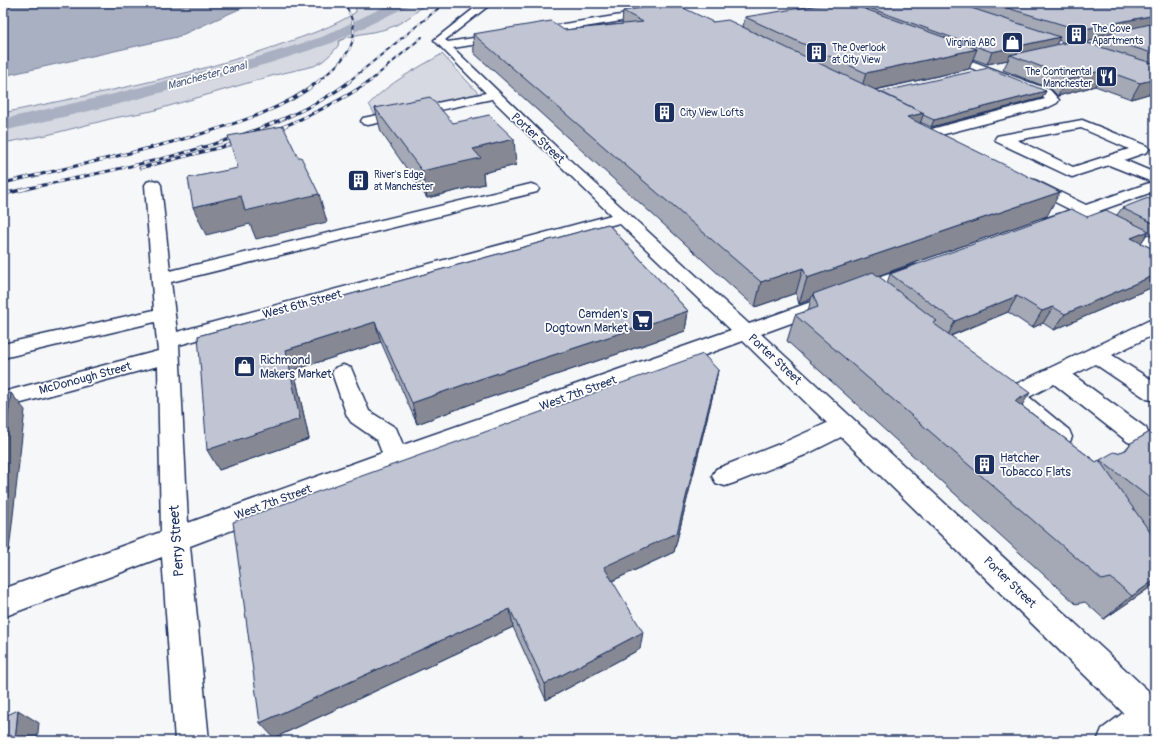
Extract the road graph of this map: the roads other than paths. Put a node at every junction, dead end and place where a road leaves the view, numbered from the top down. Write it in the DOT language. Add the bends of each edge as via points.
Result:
graph roads {
  1 [pos="487,3"];
  2 [pos="814,3"];
  3 [pos="878,3"];
  4 [pos="662,11"];
  5 [pos="835,11"];
  6 [pos="813,14"];
  7 [pos="855,18"];
  8 [pos="445,46"];
  9 [pos="929,48"];
  10 [pos="1007,65"];
  11 [pos="986,70"];
  12 [pos="963,75"];
  13 [pos="494,95"];
  14 [pos="368,120"];
  15 [pos="914,127"];
  16 [pos="929,134"];
  17 [pos="950,144"];
  18 [pos="1110,160"];
  19 [pos="1155,178"];
  20 [pos="1020,179"];
  21 [pos="153,185"];
  22 [pos="1155,186"];
  23 [pos="531,189"];
  24 [pos="1084,210"];
  25 [pos="623,217"];
  26 [pos="1030,230"];
  27 [pos="1155,246"];
  28 [pos="934,265"];
  29 [pos="161,279"];
  30 [pos="867,289"];
  31 [pos="885,302"];
  32 [pos="164,314"];
  33 [pos="746,332"];
  34 [pos="1150,335"];
  35 [pos="168,348"];
  36 [pos="3,351"];
  37 [pos="1096,355"];
  38 [pos="343,373"];
  39 [pos="1056,374"];
  40 [pos="980,377"];
  41 [pos="1009,394"];
  42 [pos="1155,394"];
  43 [pos="3,400"];
  44 [pos="845,425"];
  45 [pos="1137,435"];
  46 [pos="1077,452"];
  47 [pos="396,458"];
  48 [pos="725,476"];
  49 [pos="175,538"];
  50 [pos="3,603"];
  51 [pos="1153,715"];
  52 [pos="192,741"];
  53 [pos="1114,741"];
  1 -- 8 [label="street" via="439,40"];
  2 -- 5 [label="street"];
  3 -- 5 [label="street"];
  4 -- 8 [label="street"];
  5 -- 6 [label="street"];
  5 -- 7 [label="street"];
  8 -- 13 [label="street, Porter Street"];
  9 -- 11 [label="street"];
  10 -- 11 [label="street"];
  11 -- 12 [label="street"];
  11 -- 16 [label="street" via="1046,93 1053,100"];
  13 -- 14 [label="street"];
  13 -- 25 [label="street, Porter Street"];
  15 -- 16 [label="street"];
  16 -- 17 [label="street"];
  18 -- 18 [label="street" via="1072,172 1002,139 1082,124 1142,150"];
  18 -- 19 [label="street"];
  20 -- 24 [label="street"];
  21 -- 29 [label="street"];
  22 -- 24 [label="street"];
  23 -- 29 [label="street"];
  24 -- 26 [label="street"];
  24 -- 27 [label="street"];
  25 -- 33 [label="street, Porter Street"];
  25 -- 35 [label="street, West 6th Street"];
  28 -- 30 [label="street, West 7th Street"];
  29 -- 32 [label="street"];
  30 -- 31 [label="street"];
  30 -- 33 [label="street, West 7th Street"];
  32 -- 35 [label="street"];
  32 -- 36 [label="street"];
  33 -- 44 [label="street, Porter Street"];
  33 -- 47 [label="street, West 7th Street"];
  34 -- 37 [label="street"];
  35 -- 43 [label="street, McDonough Street"];
  35 -- 49 [label="street, Perry Street"];
  37 -- 39 [label="street"];
  37 -- 42 [label="street"];
  38 -- 47 [label="street" via="359,416 387,435"];
  39 -- 41 [label="street" via="1015,394"];
  39 -- 45 [label="street"];
  40 -- 41 [label="street" via="1003,393"];
  41 -- 46 [label="street"];
  44 -- 48 [label="street" via="796,448"];
  44 -- 51 [label="street, Porter Street"];
  47 -- 49 [label="street, West 7th Street"];
  49 -- 50 [label="street, West 7th Street"];
  49 -- 52 [label="street, Perry Street"];
  51 -- 53 [label="street"];
}
